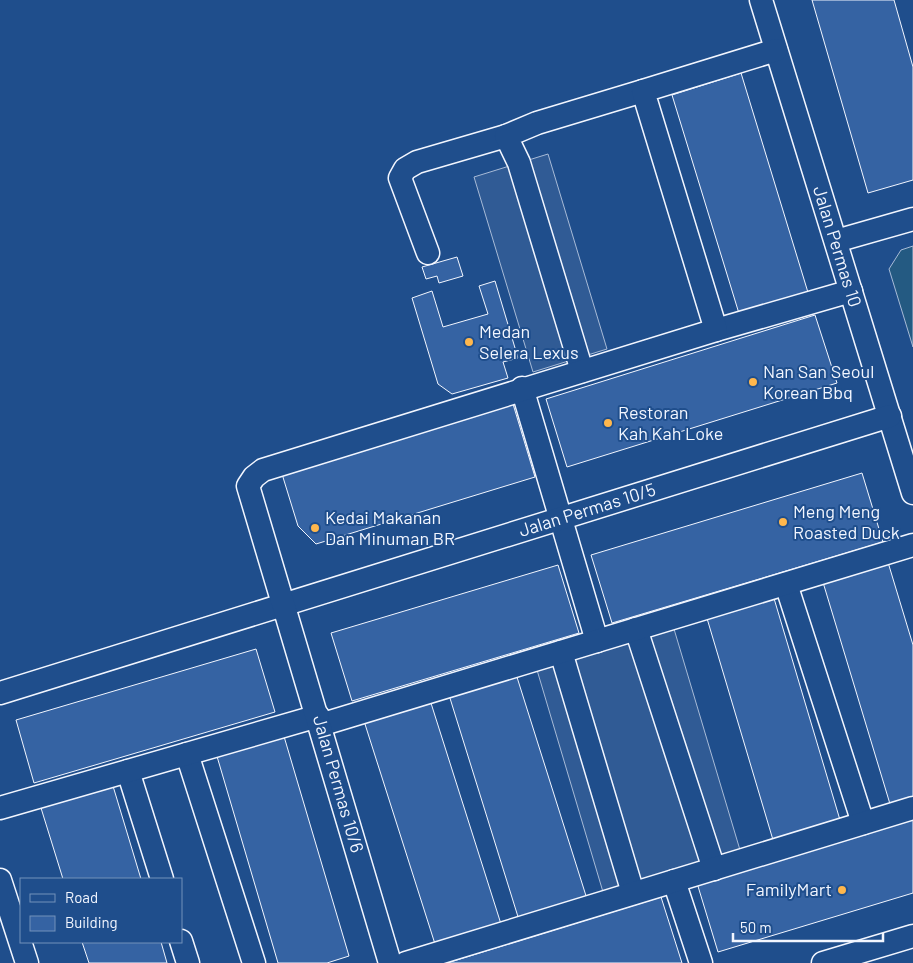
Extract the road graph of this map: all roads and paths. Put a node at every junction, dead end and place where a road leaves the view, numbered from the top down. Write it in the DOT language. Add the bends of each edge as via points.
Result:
graph roads {
  1 [pos="761,0"];
  2 [pos="776,50"];
  3 [pos="643,91"];
  4 [pos="506,136"];
  5 [pos="913,219"];
  6 [pos="836,241"];
  7 [pos="428,253"];
  8 [pos="852,290"];
  9 [pos="716,330"];
  10 [pos="582,371"];
  11 [pos="522,388"];
  12 [pos="890,416"];
  13 [pos="913,493"];
  14 [pos="560,518"];
  15 [pos="913,545"];
  16 [pos="786,584"];
  17 [pos="285,604"];
  18 [pos="636,629"];
  19 [pos="597,641"];
  20 [pos="561,652"];
  21 [pos="0,693"];
  22 [pos="319,720"];
  23 [pos="187,754"];
  24 [pos="128,771"];
  25 [pos="0,808"];
  26 [pos="913,808"];
  27 [pos="863,823"];
  28 [pos="714,869"];
  29 [pos="162,878"];
  30 [pos="0,880"];
  31 [pos="674,881"];
  32 [pos="633,894"];
  33 [pos="913,936"];
  34 [pos="20,941"];
  35 [pos="20,943"];
  36 [pos="181,943"];
  37 [pos="27,963"];
  38 [pos="188,963"];
  39 [pos="254,963"];
  40 [pos="390,963"];
  41 [pos="406,963"];
  42 [pos="701,963"];
  43 [pos="823,963"];
  1 -- 2 [label="street, Jalan Permas 10"];
  2 -- 3 [label="street"];
  2 -- 6 [label="street, Jalan Permas 10"];
  3 -- 4 [label="street" via="537,122"];
  3 -- 9 [label="street"];
  4 -- 7 [label="street" via="417,162 405,170 400,178"];
  4 -- 10 [label="street" via="519,163"];
  5 -- 6 [label="street"];
  6 -- 8 [label="street, Jalan Permas 10"];
  8 -- 9 [label="street"];
  8 -- 12 [label="street, Jalan Permas 10"];
  9 -- 10 [label="street"];
  10 -- 11 [label="street"];
  11 -- 14 [label="street"];
  11 -- 17 [label="street, Jalan Permas 10/6" via="263,470 254,477 248,486"];
  12 -- 13 [label="street, Jalan Permas 10"];
  12 -- 14 [label="street, Jalan Permas 10/5"];
  14 -- 17 [label="street, Jalan Permas 10/5"];
  14 -- 19 [label="street"];
  15 -- 16 [label="street"];
  16 -- 18 [label="street"];
  16 -- 27 [label="street"];
  17 -- 21 [label="street, Jalan Permas 10/5"];
  17 -- 22 [label="street, Jalan Permas 10/6"];
  18 -- 19 [label="street"];
  18 -- 28 [label="street"];
  19 -- 20 [label="street"];
  20 -- 22 [label="street"];
  20 -- 32 [label="street"];
  22 -- 23 [label="street"];
  22 -- 40 [label="street, Jalan Permas 10/6"];
  23 -- 24 [label="street"];
  23 -- 39 [label="street"];
  24 -- 25 [label="street"];
  24 -- 29 [label="street"];
  26 -- 27 [label="street"];
  27 -- 28 [label="street"];
  28 -- 31 [label="street"];
  30 -- 34 [label="street"];
  31 -- 32 [label="street"];
  31 -- 42 [label="street"];
  32 -- 41 [label="street"];
  33 -- 43 [label="street"];
  35 -- 37 [label="street"];
  36 -- 38 [label="street"];
}
